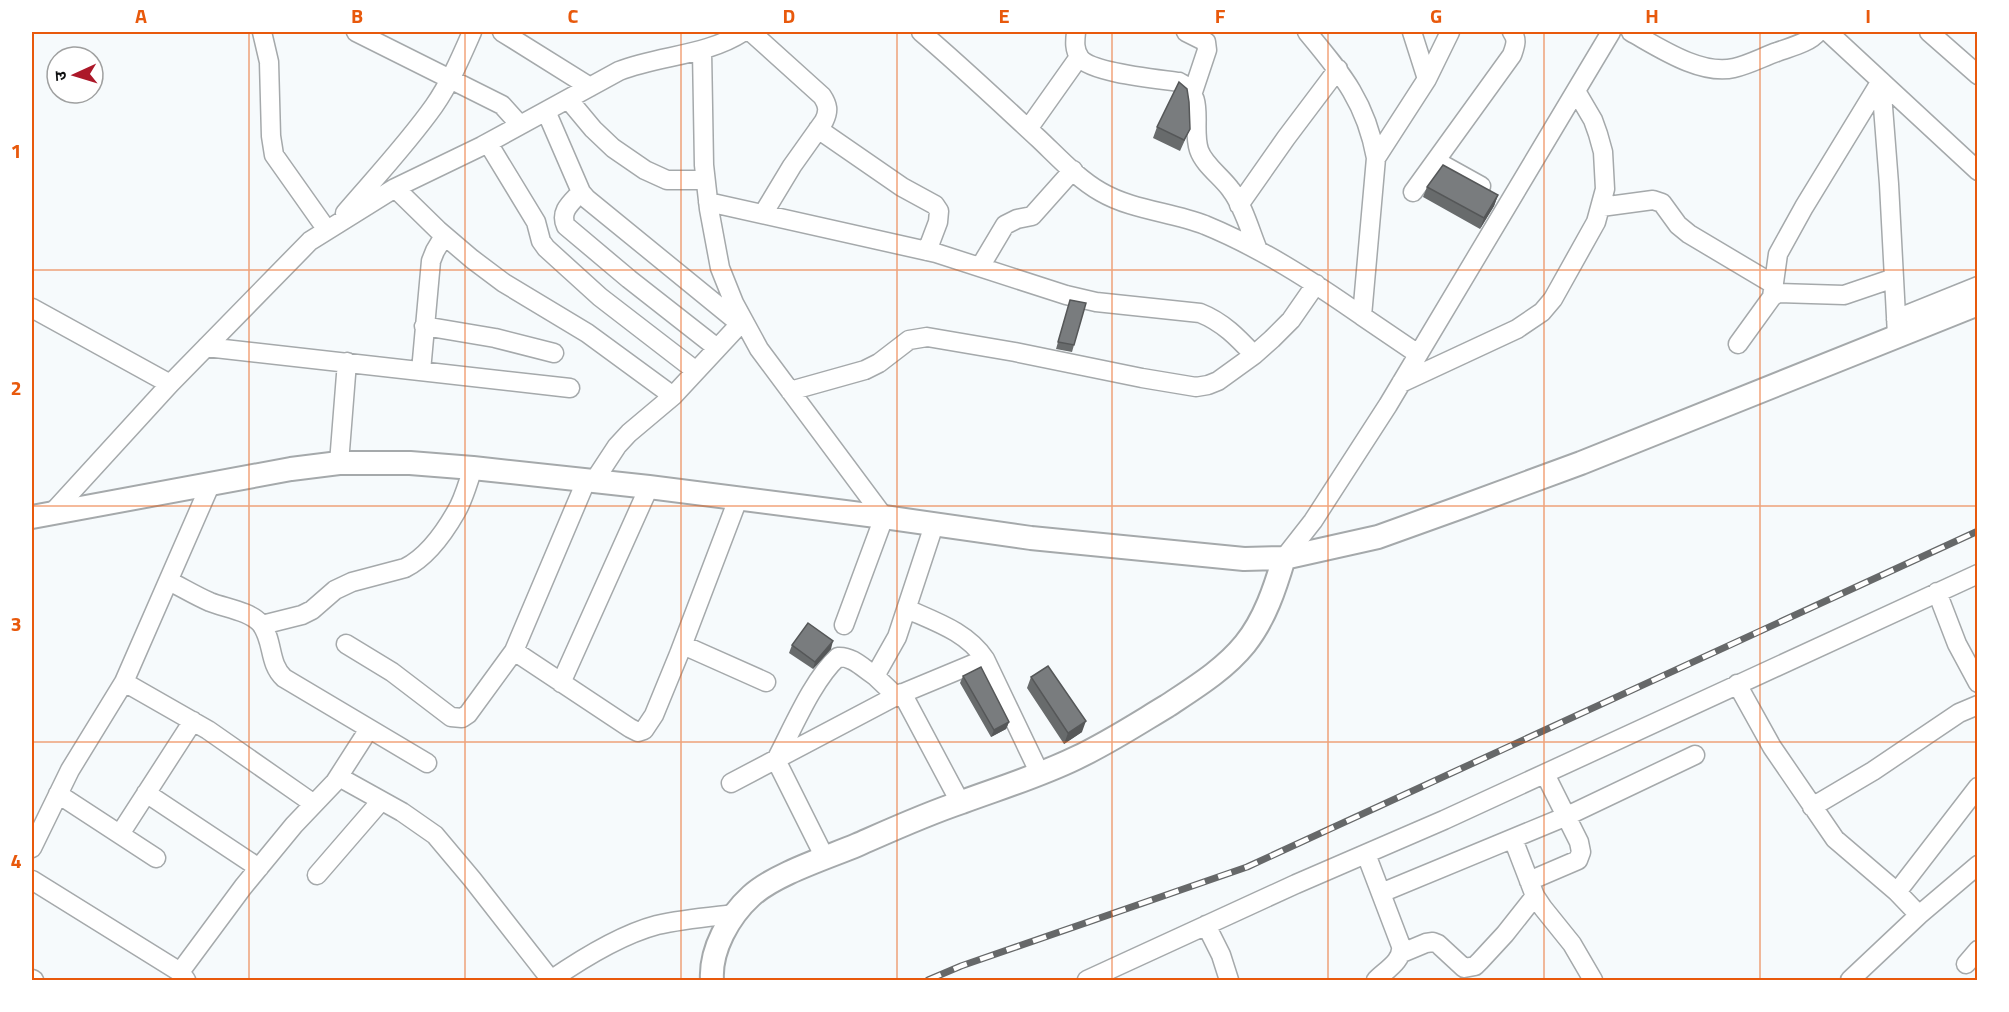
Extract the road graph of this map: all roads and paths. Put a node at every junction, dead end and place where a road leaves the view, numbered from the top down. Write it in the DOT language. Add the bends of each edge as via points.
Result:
graph roads {
  1 [pos="262,32"];
  2 [pos="356,32"];
  3 [pos="472,32"];
  4 [pos="502,32"];
  5 [pos="743,32"];
  6 [pos="921,32"];
  7 [pos="1077,32"];
  8 [pos="1186,32"];
  9 [pos="1307,32"];
  10 [pos="1412,32"];
  11 [pos="1450,32"];
  12 [pos="1512,32"];
  13 [pos="1611,32"];
  14 [pos="1631,32"];
  15 [pos="1818,32"];
  16 [pos="1828,32"];
  17 [pos="1929,32"];
  18 [pos="521,36"];
  19 [pos="702,50"];
  20 [pos="1079,57"];
  21 [pos="1338,69"];
  22 [pos="1977,75"];
  23 [pos="450,78"];
  24 [pos="1427,79"];
  25 [pos="1881,81"];
  26 [pos="590,87"];
  27 [pos="1576,91"];
  28 [pos="1193,92"];
  29 [pos="568,99"];
  30 [pos="546,111"];
  31 [pos="520,125"];
  32 [pos="818,129"];
  33 [pos="1028,129"];
  34 [pos="488,143"];
  35 [pos="1376,158"];
  36 [pos="1436,160"];
  37 [pos="1073,170"];
  38 [pos="1977,171"];
  39 [pos="705,180"];
  40 [pos="395,188"];
  41 [pos="581,192"];
  42 [pos="1413,192"];
  43 [pos="1509,201"];
  44 [pos="708,202"];
  45 [pos="1239,205"];
  46 [pos="1601,207"];
  47 [pos="763,214"];
  48 [pos="331,228"];
  49 [pos="444,236"];
  50 [pos="1258,250"];
  51 [pos="927,251"];
  52 [pos="980,267"];
  53 [pos="1894,278"];
  54 [pos="1316,284"];
  55 [pos="1977,286"];
  56 [pos="1772,290"];
  57 [pos="1977,304"];
  58 [pos="32,308"];
  59 [pos="1362,316"];
  60 [pos="424,326"];
  61 [pos="1897,327"];
  62 [pos="745,328"];
  63 [pos="1738,344"];
  64 [pos="206,346"];
  65 [pos="717,348"];
  66 [pos="554,353"];
  67 [pos="1418,354"];
  68 [pos="1254,355"];
  69 [pos="347,362"];
  70 [pos="421,371"];
  71 [pos="696,371"];
  72 [pos="1401,383"];
  73 [pos="170,384"];
  74 [pos="570,388"];
  75 [pos="790,391"];
  76 [pos="673,396"];
  77 [pos="339,463"];
  78 [pos="473,468"];
  79 [pos="590,481"];
  80 [pos="211,483"];
  81 [pos="649,487"];
  82 [pos="738,499"];
  83 [pos="42,515"];
  84 [pos="884,517"];
  85 [pos="934,525"];
  86 [pos="1284,558"];
  87 [pos="1977,574"];
  88 [pos="169,580"];
  89 [pos="1937,592"];
  90 [pos="907,609"];
  91 [pos="262,625"];
  92 [pos="844,625"];
  93 [pos="346,644"];
  94 [pos="683,645"];
  95 [pos="514,651"];
  96 [pos="985,659"];
  97 [pos="875,675"];
  98 [pos="124,682"];
  99 [pos="766,682"];
  100 [pos="561,683"];
  101 [pos="1977,683"];
  102 [pos="1737,684"];
  103 [pos="899,695"];
  104 [pos="1977,705"];
  105 [pos="193,721"];
  106 [pos="369,729"];
  107 [pos="1695,755"];
  108 [pos="776,760"];
  109 [pos="427,763"];
  110 [pos="1040,774"];
  111 [pos="1545,774"];
  112 [pos="339,777"];
  113 [pos="731,783"];
  114 [pos="1977,787"];
  115 [pos="146,793"];
  116 [pos="58,794"];
  117 [pos="381,801"];
  118 [pos="960,802"];
  119 [pos="314,804"];
  120 [pos="1812,807"];
  121 [pos="1567,816"];
  122 [pos="120,834"];
  123 [pos="1513,840"];
  124 [pos="32,848"];
  125 [pos="1366,854"];
  126 [pos="156,858"];
  127 [pos="825,858"];
  128 [pos="1977,865"];
  129 [pos="259,868"];
  130 [pos="317,875"];
  131 [pos="32,880"];
  132 [pos="1532,889"];
  133 [pos="1896,892"];
  134 [pos="1381,893"];
  135 [pos="735,914"];
  136 [pos="1919,915"];
  137 [pos="1206,926"];
  138 [pos="1402,953"];
  139 [pos="1477,973"];
  140 [pos="183,976"];
  141 [pos="1092,979"];
  142 [pos="551,980"];
  143 [pos="712,981"];
  144 [pos="1229,981"];
  145 [pos="1376,981"];
  146 [pos="1593,981"];
  147 [pos="1850,981"];
  1 -- 48 [label="street" via="269,62 274,155"];
  2 -- 23 [label="street"];
  3 -- 23 [label="street"];
  4 -- 18 [label="street"];
  5 -- 19 [label="street"];
  5 -- 32 [label="street" via="826,102 828,114"];
  6 -- 33 [label="street"];
  7 -- 20 [label="street"];
  8 -- 28 [label="street" via="1206,42 1207,50"];
  9 -- 21 [label="street"];
  10 -- 24 [label="street"];
  11 -- 24 [label="street"];
  12 -- 36 [label="street" via="1516,45 1512,55"];
  13 -- 27 [label="street"];
  14 -- 15 [label="street" via="1697,65 1719,70 1799,44"];
  16 -- 25 [label="street"];
  17 -- 22 [label="street"];
  18 -- 26 [label="street"];
  19 -- 26 [label="street" via="640,63"];
  19 -- 39 [label="street"];
  20 -- 28 [label="street" via="1109,71 1179,82"];
  20 -- 33 [label="street"];
  21 -- 35 [label="street" via="1362,108"];
  21 -- 45 [label="street"];
  23 -- 31 [label="street" via="502,105"];
  23 -- 48 [label="street" via="413,134"];
  24 -- 35 [label="street"];
  25 -- 38 [label="street"];
  25 -- 53 [label="street"];
  25 -- 56 [label="street" via="1778,254"];
  26 -- 29 [label="street"];
  27 -- 43 [label="street"];
  27 -- 46 [label="street" via="1593,120 1602,152 1605,180"];
  28 -- 45 [label="street" via="1198,148"];
  29 -- 30 [label="street"];
  29 -- 39 [label="street" via="613,148 645,170 667,180"];
  30 -- 31 [label="street"];
  30 -- 41 [label="street"];
  31 -- 34 [label="street"];
  32 -- 47 [label="street"];
  32 -- 51 [label="street" via="935,205 938,222"];
  33 -- 37 [label="street"];
  34 -- 40 [label="street"];
  34 -- 71 [label="street" via="536,222 546,248 600,297"];
  35 -- 59 [label="street"];
  36 -- 42 [label="street"];
  36 -- 43 [label="street"];
  37 -- 50 [label="street" via="1100,192 1205,225"];
  37 -- 52 [label="street" via="1032,216 1005,225"];
  39 -- 44 [label="street"];
  40 -- 48 [label="street"];
  40 -- 49 [label="street"];
  41 -- 62 [label="street" via="594,207"];
  41 -- 65 [label="street" via="565,209 566,226"];
  43 -- 67 [label="street"];
  44 -- 47 [label="street"];
  44 -- 62 [label="street" via="720,268"];
  45 -- 50 [label="street"];
  46 -- 56 [label="street" via="1653,200 1662,203 1689,234"];
  46 -- 72 [label="street" via="1553,299 1542,312 1517,329"];
  47 -- 51 [label="street"];
  48 -- 64 [label="street" via="295,254"];
  49 -- 60 [label="street" via="431,261"];
  49 -- 76 [label="street" via="504,283 587,333"];
  50 -- 54 [label="street"];
  51 -- 52 [label="street"];
  52 -- 68 [label="street" via="1096,302 1200,313 1232,331"];
  53 -- 56 [label="street" via="1844,295"];
  53 -- 61 [label="street"];
  54 -- 59 [label="street"];
  54 -- 68 [label="street" via="1291,320"];
  55 -- 61 [label="street"];
  56 -- 63 [label="street"];
  57 -- 61 [label="main road"];
  58 -- 73 [label="street"];
  59 -- 67 [label="street"];
  60 -- 66 [label="street"];
  60 -- 70 [label="street"];
  61 -- 86 [label="main road" via="1581,463 1467,506 1378,537"];
  62 -- 65 [label="street"];
  62 -- 75 [label="street"];
  64 -- 69 [label="street"];
  64 -- 73 [label="street"];
  65 -- 71 [label="street"];
  67 -- 72 [label="street"];
  68 -- 75 [label="street" via="1218,381 1196,387 918,337 865,370"];
  69 -- 70 [label="street"];
  69 -- 77 [label="street"];
  70 -- 74 [label="street"];
  71 -- 76 [label="street"];
  72 -- 86 [label="street" via="1313,522"];
  73 -- 83 [label="street"];
  75 -- 84 [label="street"];
  76 -- 79 [label="street" via="629,433"];
  77 -- 78 [label="main road"];
  77 -- 80 [label="main road"];
  78 -- 79 [label="main road"];
  78 -- 91 [label="street" via="457,511 414,564 352,582 302,615"];
  79 -- 81 [label="main road"];
  79 -- 95 [label="street"];
  80 -- 83 [label="main road"];
  80 -- 88 [label="street"];
  81 -- 82 [label="main road"];
  81 -- 100 [label="street"];
  82 -- 84 [label="main road"];
  82 -- 94 [label="street"];
  84 -- 85 [label="main road"];
  84 -- 92 [label="street"];
  85 -- 86 [label="main road" via="1186,554"];
  85 -- 90 [label="street"];
  86 -- 110 [label="main road" via="1262,618 1245,644 1223,666 1128,730"];
  87 -- 89 [label="street"];
  88 -- 91 [label="street"];
  88 -- 98 [label="street"];
  89 -- 101 [label="street"];
  89 -- 102 [label="street"];
  90 -- 96 [label="street" via="968,639"];
  90 -- 97 [label="street" via="897,637"];
  91 -- 106 [label="street" via="276,671"];
  93 -- 95 [label="street" via="456,718 473,709"];
  94 -- 99 [label="street"];
  94 -- 100 [label="street" via="654,715 638,732"];
  95 -- 100 [label="street"];
  96 -- 103 [label="street"];
  96 -- 110 [label="street"];
  97 -- 103 [label="street"];
  97 -- 108 [label="street" via="852,660 837,657"];
  98 -- 105 [label="street"];
  98 -- 116 [label="street"];
  102 -- 111 [label="street"];
  102 -- 120 [label="street"];
  103 -- 108 [label="street"];
  103 -- 118 [label="street"];
  104 -- 120 [label="street"];
  105 -- 115 [label="street"];
  105 -- 119 [label="street"];
  106 -- 109 [label="street"];
  106 -- 112 [label="street"];
  107 -- 121 [label="street"];
  108 -- 113 [label="street"];
  108 -- 127 [label="street"];
  110 -- 118 [label="main road"];
  111 -- 121 [label="street"];
  111 -- 125 [label="street"];
  112 -- 117 [label="street"];
  112 -- 119 [label="street"];
  114 -- 133 [label="street"];
  115 -- 122 [label="street"];
  115 -- 129 [label="street"];
  116 -- 122 [label="street"];
  116 -- 124 [label="street"];
  117 -- 130 [label="street"];
  117 -- 142 [label="street" via="435,835"];
  118 -- 127 [label="main road"];
  119 -- 129 [label="street"];
  120 -- 133 [label="street" via="1835,839"];
  121 -- 123 [label="street"];
  121 -- 132 [label="street" via="1580,842 1578,860"];
  122 -- 126 [label="street"];
  123 -- 132 [label="street"];
  123 -- 134 [label="street"];
  125 -- 134 [label="street"];
  125 -- 137 [label="street"];
  127 -- 135 [label="main road" via="751,896"];
  128 -- 136 [label="street"];
  129 -- 140 [label="street" via="220,916"];
  131 -- 140 [label="street"];
  132 -- 139 [label="street"];
  132 -- 146 [label="street"];
  133 -- 136 [label="street"];
  134 -- 138 [label="street"];
  135 -- 142 [label="street" via="680,920 639,931"];
  135 -- 143 [label="main road" via="714,956"];
  136 -- 147 [label="street"];
  137 -- 141 [label="street"];
  137 -- 144 [label="street"];
  138 -- 139 [label="street" via="1433,942 1464,968"];
  138 -- 145 [label="street"];
}
